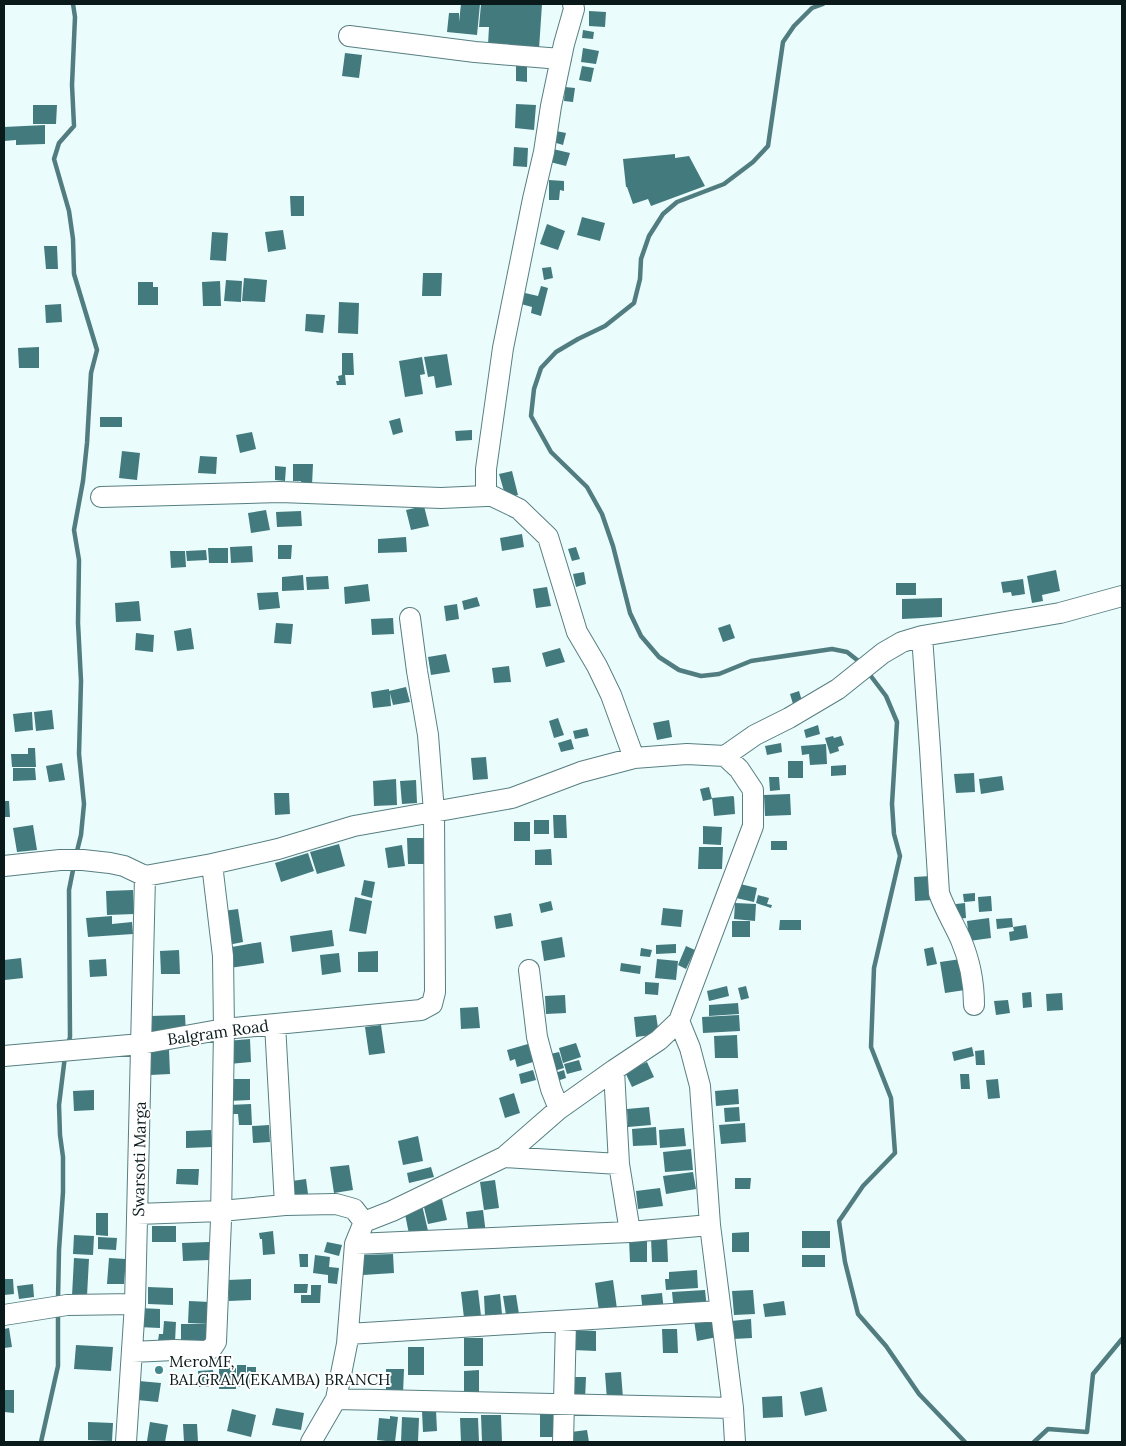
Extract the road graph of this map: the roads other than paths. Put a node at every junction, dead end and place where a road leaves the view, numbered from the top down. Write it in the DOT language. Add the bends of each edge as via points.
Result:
graph roads {
  1 [pos="573,4"];
  2 [pos="349,36"];
  3 [pos="561,59"];
  4 [pos="486,493"];
  5 [pos="101,497"];
  6 [pos="1122,596"];
  7 [pos="410,618"];
  8 [pos="922,636"];
  9 [pos="725,756"];
  10 [pos="634,758"];
  11 [pos="434,812"];
  12 [pos="212,864"];
  13 [pos="4,866"];
  14 [pos="145,876"];
  15 [pos="529,970"];
  16 [pos="974,1005"];
  17 [pos="679,1021"];
  18 [pos="275,1024"];
  19 [pos="224,1029"];
  20 [pos="141,1044"];
  21 [pos="4,1056"];
  22 [pos="614,1070"];
  23 [pos="560,1109"];
  24 [pos="504,1157"];
  25 [pos="619,1164"];
  26 [pos="285,1205"];
  27 [pos="221,1211"];
  28 [pos="138,1214"];
  29 [pos="364,1222"];
  30 [pos="710,1225"];
  31 [pos="630,1232"];
  32 [pos="355,1244"];
  33 [pos="135,1304"];
  34 [pos="721,1311"];
  35 [pos="4,1315"];
  36 [pos="566,1320"];
  37 [pos="348,1334"];
  38 [pos="132,1352"];
  39 [pos="336,1399"];
  40 [pos="564,1404"];
  41 [pos="733,1408"];
  42 [pos="126,1442"];
  43 [pos="311,1442"];
  44 [pos="562,1442"];
  45 [pos="735,1442"];
  1 -- 3 [label="street"];
  2 -- 3 [label="street"];
  3 -- 4 [label="street" via="504,348 486,469"];
  4 -- 5 [label="street" via="486,496 441,498 280,492"];
  4 -- 10 [label="street" via="519,509 548,537 577,632 611,695"];
  6 -- 8 [label="street" via="1060,612"];
  7 -- 11 [label="street" via="428,735"];
  8 -- 9 [label="street" via="883,653 838,689 755,735"];
  8 -- 16 [label="street" via="939,894 967,955 972,972"];
  9 -- 10 [label="street" via="687,754"];
  9 -- 17 [label="street" via="739,769 752,790 753,826"];
  10 -- 11 [label="street" via="581,772 512,798"];
  11 -- 12 [label="street" via="354,826"];
  11 -- 18 [label="street, Balgram Road" via="435,992 432,1004 421,1010"];
  12 -- 14 [label="street"];
  12 -- 19 [label="street" via="223,956"];
  13 -- 14 [label="street" via="83,860 124,866"];
  14 -- 20 [label="street, Swarsoti Marga"];
  15 -- 23 [label="street" via="537,1036"];
  17 -- 22 [label="street" via="659,1040"];
  17 -- 30 [label="street" via="700,1086"];
  18 -- 19 [label="street, Balgram Road"];
  18 -- 26 [label="street"];
  19 -- 20 [label="street, Balgram Road"];
  19 -- 27 [label="street"];
  20 -- 21 [label="street, Balgram Road"];
  20 -- 28 [label="street, Swarsoti Marga"];
  22 -- 23 [label="street"];
  22 -- 25 [label="street"];
  23 -- 24 [label="street"];
  24 -- 25 [label="street"];
  24 -- 29 [label="street"];
  25 -- 31 [label="street"];
  26 -- 27 [label="street"];
  26 -- 29 [label="street" via="336,1204 354,1209"];
  27 -- 28 [label="street"];
  27 -- 38 [label="street" via="216,1342 206,1351"];
  28 -- 33 [label="street, Swarsoti Marga"];
  29 -- 32 [label="street"];
  30 -- 31 [label="street"];
  30 -- 34 [label="street"];
  31 -- 32 [label="street"];
  32 -- 37 [label="street"];
  33 -- 35 [label="street" via="58,1307"];
  33 -- 38 [label="street, Swarsoti Marga"];
  34 -- 36 [label="street"];
  34 -- 41 [label="street"];
  36 -- 37 [label="street"];
  36 -- 40 [label="street"];
  37 -- 39 [label="street"];
  38 -- 42 [label="street, Swarsoti Marga"];
  39 -- 40 [label="street"];
  39 -- 43 [label="street"];
  40 -- 41 [label="street"];
  40 -- 44 [label="street"];
  41 -- 45 [label="street"];
}
